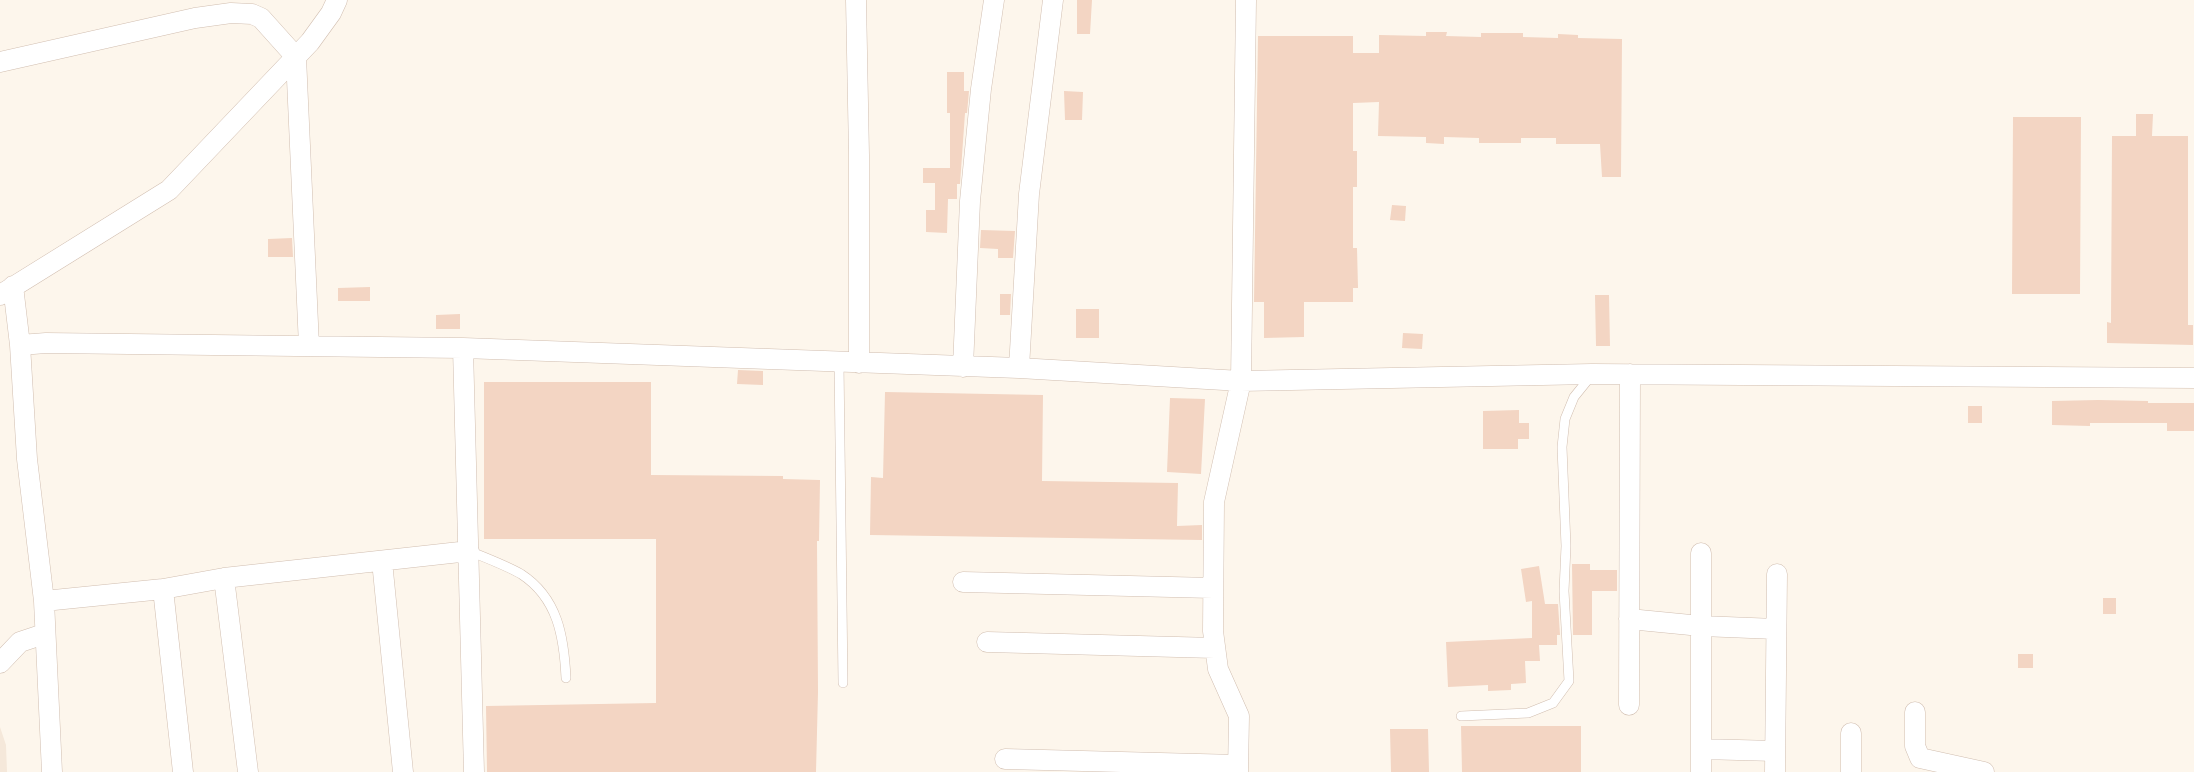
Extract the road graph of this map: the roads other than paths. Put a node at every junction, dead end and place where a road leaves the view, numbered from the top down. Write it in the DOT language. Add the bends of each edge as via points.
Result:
graph roads {
  1 [pos="337,0"];
  2 [pos="856,0"];
  3 [pos="994,0"];
  4 [pos="1053,0"];
  5 [pos="1246,0"];
  6 [pos="296,57"];
  7 [pos="0,62"];
  8 [pos="7,290"];
  9 [pos="20,345"];
  10 [pos="309,346"];
  11 [pos="463,348"];
  12 [pos="849,363"];
  13 [pos="963,367"];
  14 [pos="1019,368"];
  15 [pos="1592,374"];
  16 [pos="1630,374"];
  17 [pos="2194,378"];
  18 [pos="1241,381"];
  19 [pos="469,551"];
  20 [pos="1701,553"];
  21 [pos="382,561"];
  22 [pos="1777,574"];
  23 [pos="224,578"];
  24 [pos="963,582"];
  25 [pos="1214,588"];
  26 [pos="163,589"];
  27 [pos="44,601"];
  28 [pos="1629,619"];
  29 [pos="1701,626"];
  30 [pos="1776,629"];
  31 [pos="44,634"];
  32 [pos="987,642"];
  33 [pos="1215,648"];
  34 [pos="0,663"];
  35 [pos="566,678"];
  36 [pos="843,683"];
  37 [pos="1629,705"];
  38 [pos="1915,712"];
  39 [pos="1461,716"];
  40 [pos="1851,733"];
  41 [pos="1701,749"];
  42 [pos="1775,751"];
  43 [pos="1005,759"];
  44 [pos="1238,768"];
  45 [pos="51,772"];
  46 [pos="183,772"];
  47 [pos="248,772"];
  48 [pos="403,772"];
  49 [pos="474,772"];
  50 [pos="1701,772"];
  51 [pos="1775,772"];
  52 [pos="1851,772"];
  53 [pos="1984,772"];
  1 -- 6 [label="street"];
  2 -- 12 [label="street" via="860,155"];
  3 -- 13 [label="street" via="970,201"];
  4 -- 14 [label="street" via="1029,194"];
  5 -- 18 [label="street"];
  6 -- 7 [label="street" via="261,18 231,13"];
  6 -- 8 [label="street" via="169,190"];
  6 -- 10 [label="street"];
  8 -- 9 [label="street"];
  9 -- 10 [label="street"];
  9 -- 27 [label="street" via="27,459"];
  10 -- 11 [label="street"];
  11 -- 12 [label="street"];
  11 -- 19 [label="street"];
  12 -- 13 [label="street"];
  12 -- 36 [label="lane"];
  13 -- 14 [label="street"];
  14 -- 18 [label="street"];
  15 -- 16 [label="street"];
  15 -- 18 [label="street"];
  15 -- 39 [label="lane" via="1574,397 1565,419 1562,447 1569,681 1553,703 1528,713"];
  16 -- 17 [label="street"];
  16 -- 28 [label="street"];
  18 -- 25 [label="street" via="1214,502"];
  19 -- 21 [label="street"];
  19 -- 35 [label="lane" via="521,574 541,591 556,616 564,643"];
  19 -- 49 [label="street"];
  20 -- 29 [label="street"];
  21 -- 23 [label="street"];
  21 -- 48 [label="street"];
  22 -- 30 [label="street"];
  23 -- 26 [label="street"];
  23 -- 47 [label="street"];
  24 -- 25 [label="street"];
  25 -- 33 [label="street"];
  26 -- 27 [label="street"];
  26 -- 46 [label="street"];
  27 -- 31 [label="street"];
  28 -- 29 [label="street"];
  28 -- 37 [label="street"];
  29 -- 30 [label="street"];
  29 -- 41 [label="street"];
  30 -- 42 [label="street"];
  31 -- 34 [label="street" via="20,642"];
  31 -- 45 [label="street"];
  32 -- 33 [label="street"];
  33 -- 44 [label="street" via="1218,669 1239,716"];
  38 -- 53 [label="street" via="1915,746 1920,758"];
  40 -- 52 [label="street"];
  41 -- 42 [label="street"];
  41 -- 50 [label="street"];
  42 -- 51 [label="street"];
  43 -- 44 [label="street"];
}
